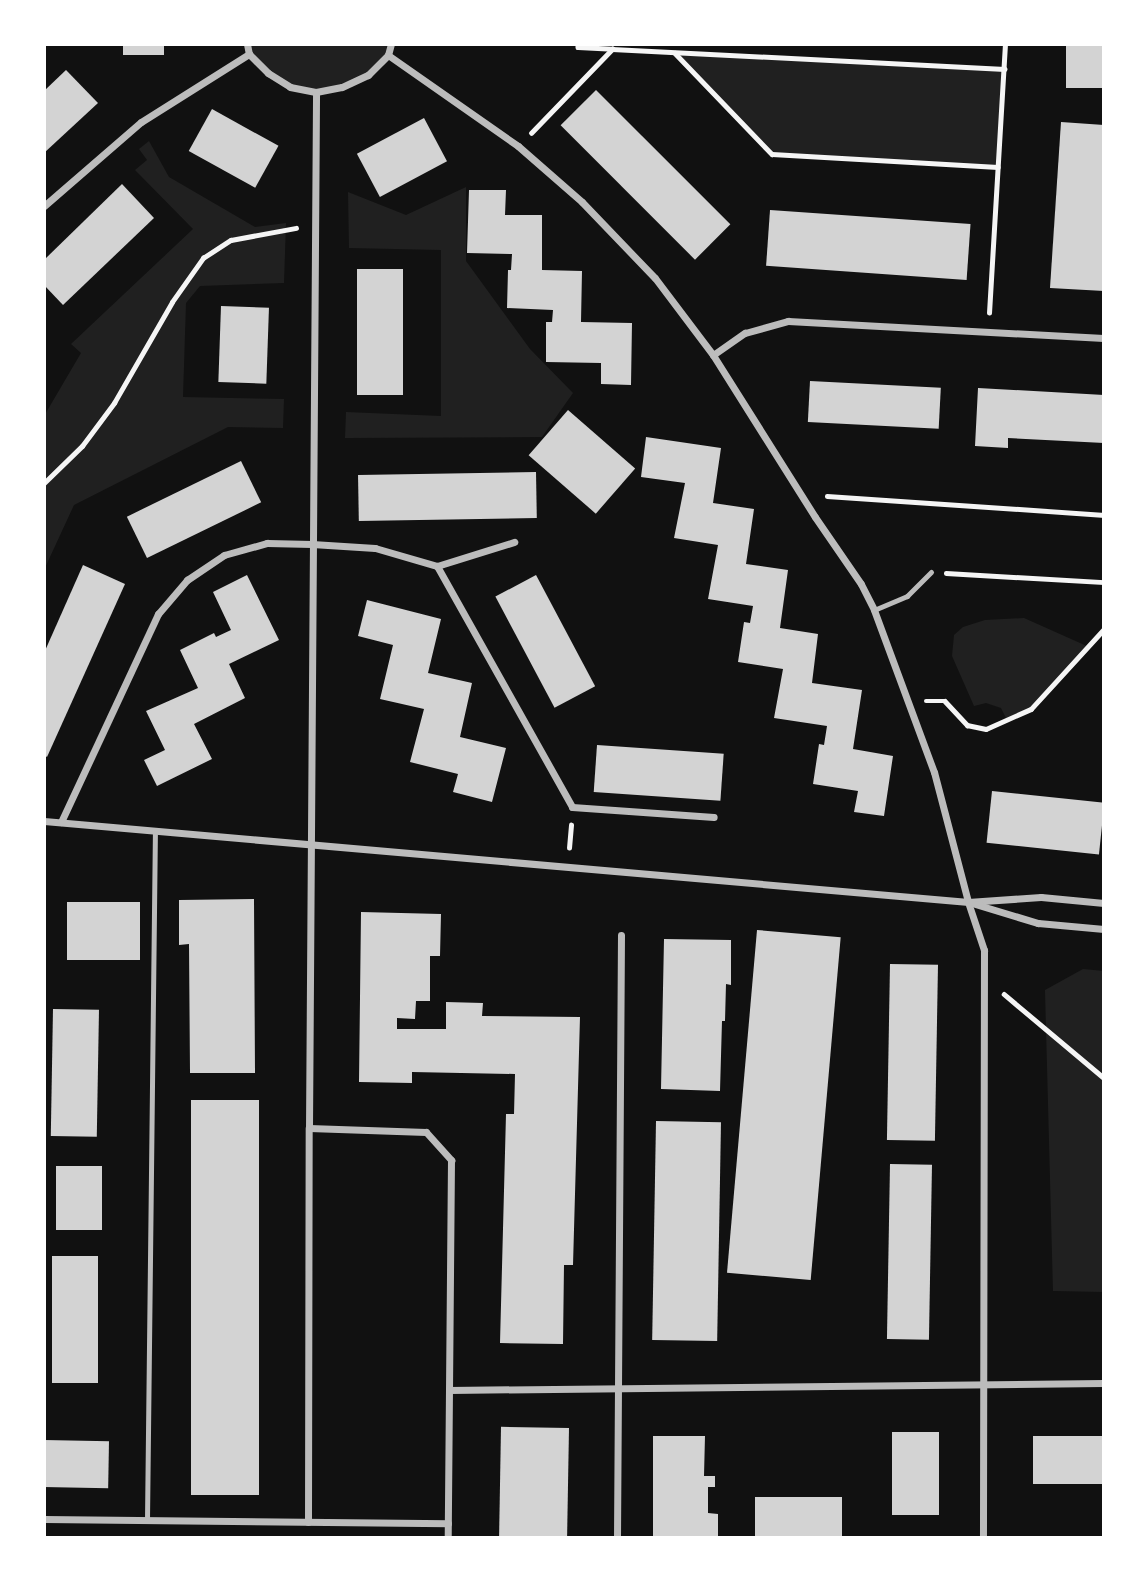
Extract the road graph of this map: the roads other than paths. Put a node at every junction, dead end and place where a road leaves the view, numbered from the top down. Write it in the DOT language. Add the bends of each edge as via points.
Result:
graph roads {
  1 [pos="247,44"];
  2 [pos="391,44"];
  3 [pos="249,54"];
  4 [pos="388,55"];
  5 [pos="316,92"];
  6 [pos="44,206"];
  7 [pos="1104,338"];
  8 [pos="713,355"];
  9 [pos="514,542"];
  10 [pos="312,544"];
  11 [pos="437,566"];
  12 [pos="931,572"];
  13 [pos="874,610"];
  14 [pos="714,817"];
  15 [pos="44,821"];
  16 [pos="61,822"];
  17 [pos="155,830"];
  18 [pos="310,844"];
  19 [pos="968,902"];
  20 [pos="1104,903"];
  21 [pos="1104,929"];
  22 [pos="621,934"];
  23 [pos="309,1128"];
  24 [pos="1104,1383"];
  25 [pos="984,1384"];
  26 [pos="618,1388"];
  27 [pos="449,1390"];
  28 [pos="44,1518"];
  29 [pos="147,1520"];
  30 [pos="308,1522"];
  31 [pos="448,1523"];
  32 [pos="448,1538"];
  33 [pos="617,1538"];
  34 [pos="983,1538"];
  1 -- 3 [label="street"];
  2 -- 4 [label="street"];
  3 -- 5 [label="street" via="290,87"];
  3 -- 6 [label="street" via="141,122"];
  4 -- 5 [label="street" via="368,75"];
  4 -- 8 [label="street" via="518,146 582,202 655,278"];
  5 -- 10 [label="street"];
  7 -- 8 [label="street" via="788,321 745,332"];
  8 -- 13 [label="street"];
  9 -- 11 [label="street"];
  10 -- 11 [label="street" via="375,548"];
  10 -- 16 [label="street" via="267,543 224,555 187,580 158,614"];
  10 -- 18 [label="street"];
  11 -- 14 [label="street" via="572,807"];
  12 -- 13 [label="lane" via="907,596"];
  13 -- 19 [label="street" via="934,772"];
  15 -- 16 [label="street"];
  16 -- 17 [label="street"];
  17 -- 18 [label="street"];
  17 -- 29 [label="lane"];
  18 -- 19 [label="street"];
  18 -- 23 [label="street"];
  19 -- 20 [label="street" via="1041,897"];
  19 -- 21 [label="street" via="1038,923"];
  19 -- 25 [label="street" via="984,950"];
  22 -- 26 [label="street"];
  23 -- 27 [label="street" via="426,1132 451,1160"];
  23 -- 30 [label="street"];
  24 -- 25 [label="street"];
  25 -- 26 [label="street"];
  25 -- 34 [label="street"];
  26 -- 27 [label="street"];
  26 -- 33 [label="street"];
  27 -- 31 [label="street"];
  28 -- 29 [label="street"];
  29 -- 30 [label="street"];
  30 -- 31 [label="street"];
  31 -- 32 [label="street"];
}
